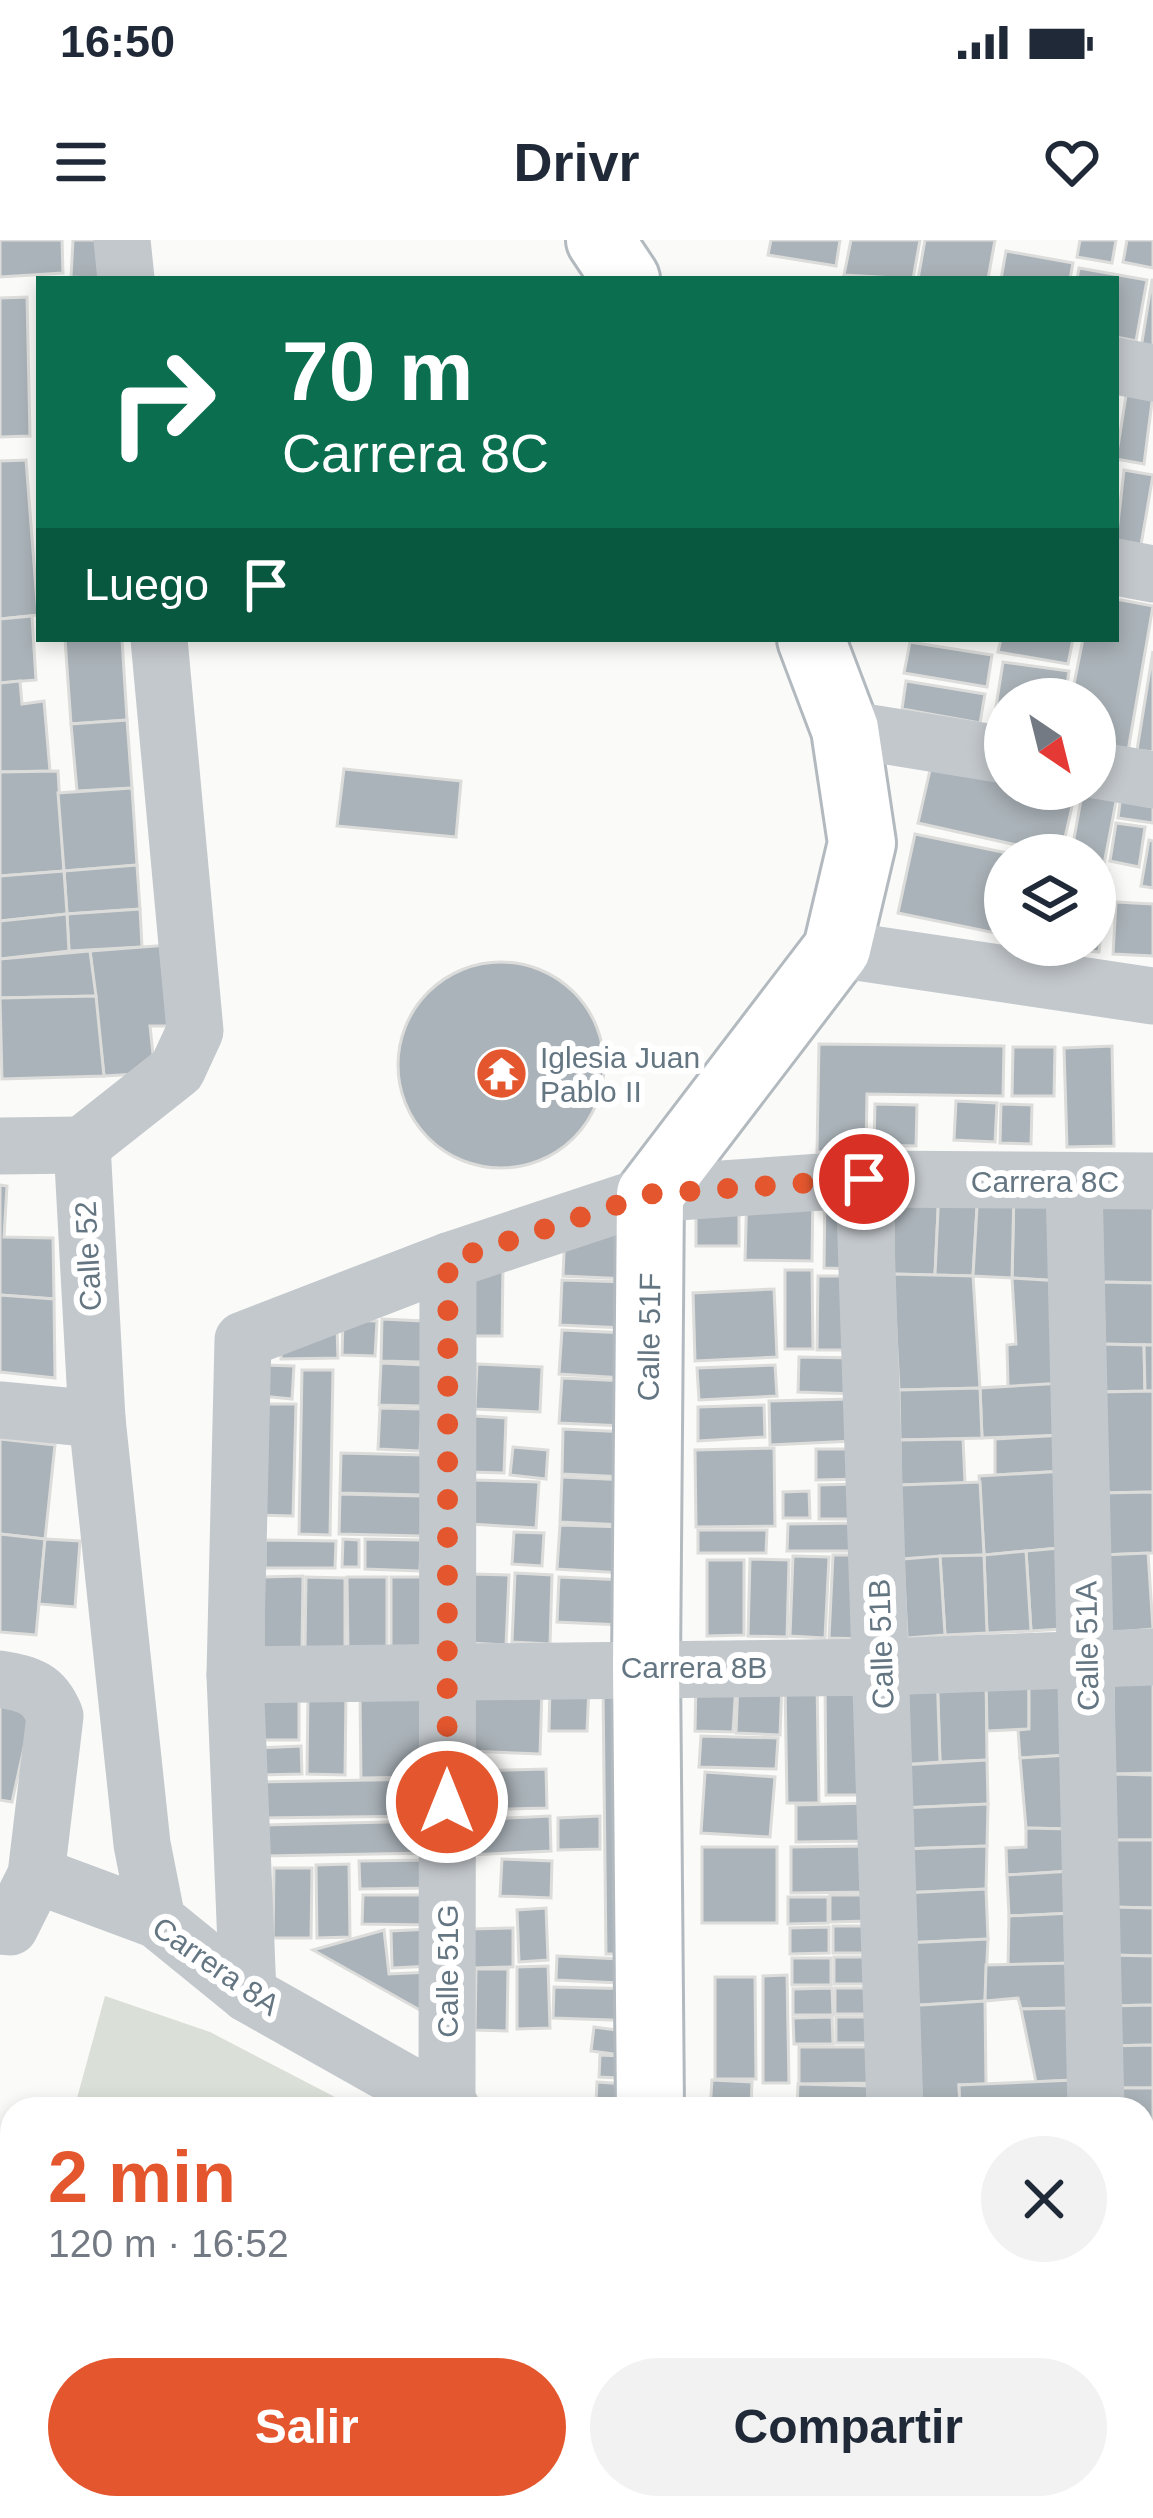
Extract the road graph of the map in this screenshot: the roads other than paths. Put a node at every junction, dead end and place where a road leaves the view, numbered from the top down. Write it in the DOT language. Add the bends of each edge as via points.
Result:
graph roads {
  1 [pos="122,240"];
  2 [pos="126,276"];
  3 [pos="1119,367"];
  4 [pos="1153,373"];
  5 [pos="1119,568"];
  6 [pos="1153,574"];
  7 [pos="159,642"];
  8 [pos="812,642"];
  9 [pos="845,729"];
  10 [pos="984,752"];
  11 [pos="1116,774"];
  12 [pos="1153,780"];
  13 [pos="837,949"];
  14 [pos="1153,996"];
  15 [pos="82,1145"];
  16 [pos="0,1146"];
  17 [pos="864,1179"];
  18 [pos="1153,1181"];
  19 [pos="1074,1183"];
  20 [pos="650,1194"];
  21 [pos="448,1261"];
  22 [pos="0,1410"];
  23 [pos="97,1420"];
  24 [pos="1088,1657"];
  25 [pos="1153,1657"];
  26 [pos="646,1666"];
  27 [pos="883,1667"];
  28 [pos="447,1672"];
  29 [pos="235,1675"];
  30 [pos="23,1687"];
  31 [pos="36,1875"];
  32 [pos="157,1920"];
  33 [pos="5,1926"];
  34 [pos="248,1994"];
  35 [pos="432,2097"];
  36 [pos="450,2097"];
  37 [pos="650,2097"];
  38 [pos="895,2097"];
  39 [pos="1096,2097"];
  1 -- 2 [label="street"];
  3 -- 4 [label="street"];
  5 -- 6 [label="street"];
  7 -- 15 [label="street" via="195,1031 177,1070"];
  8 -- 9 [label="street"];
  9 -- 10 [label="street"];
  9 -- 13 [label="street" via="862,843"];
  11 -- 12 [label="street"];
  13 -- 14 [label="street"];
  13 -- 20 [label="street"];
  15 -- 16 [label="street"];
  15 -- 23 [label="street, Calle 52"];
  17 -- 19 [label="street, Carrera 8C"];
  17 -- 20 [label="street, Carrera 8C"];
  17 -- 27 [label="street, Calle 51B"];
  18 -- 19 [label="street, Carrera 8C"];
  19 -- 24 [label="street, Calle 51A"];
  20 -- 21 [label="street, Carrera 8C"];
  20 -- 26 [label="street, Calle 51F"];
  21 -- 28 [label="street, Calle 51G"];
  21 -- 29 [label="street, Carrera 8C" via="243,1340"];
  22 -- 23 [label="street"];
  23 -- 32 [label="street, Calle 52"];
  24 -- 25 [label="street, Carrera 8B"];
  24 -- 27 [label="street, Carrera 8B"];
  24 -- 39 [label="street, Calle 51A"];
  26 -- 27 [label="street, Carrera 8B"];
  26 -- 28 [label="street, Carrera 8B"];
  26 -- 37 [label="street, Calle 51F"];
  27 -- 38 [label="street, Calle 51B"];
  28 -- 29 [label="street, Carrera 8B"];
  28 -- 36 [label="street, Calle 51G"];
  29 -- 34 [label="street"];
  30 -- 31 [label="street" via="55,1716"];
  31 -- 32 [label="street, Carrera 8A"];
  31 -- 33 [label="street"];
  32 -- 34 [label="street, Carrera 8A"];
  34 -- 35 [label="street, Carrera 8A"];
}
